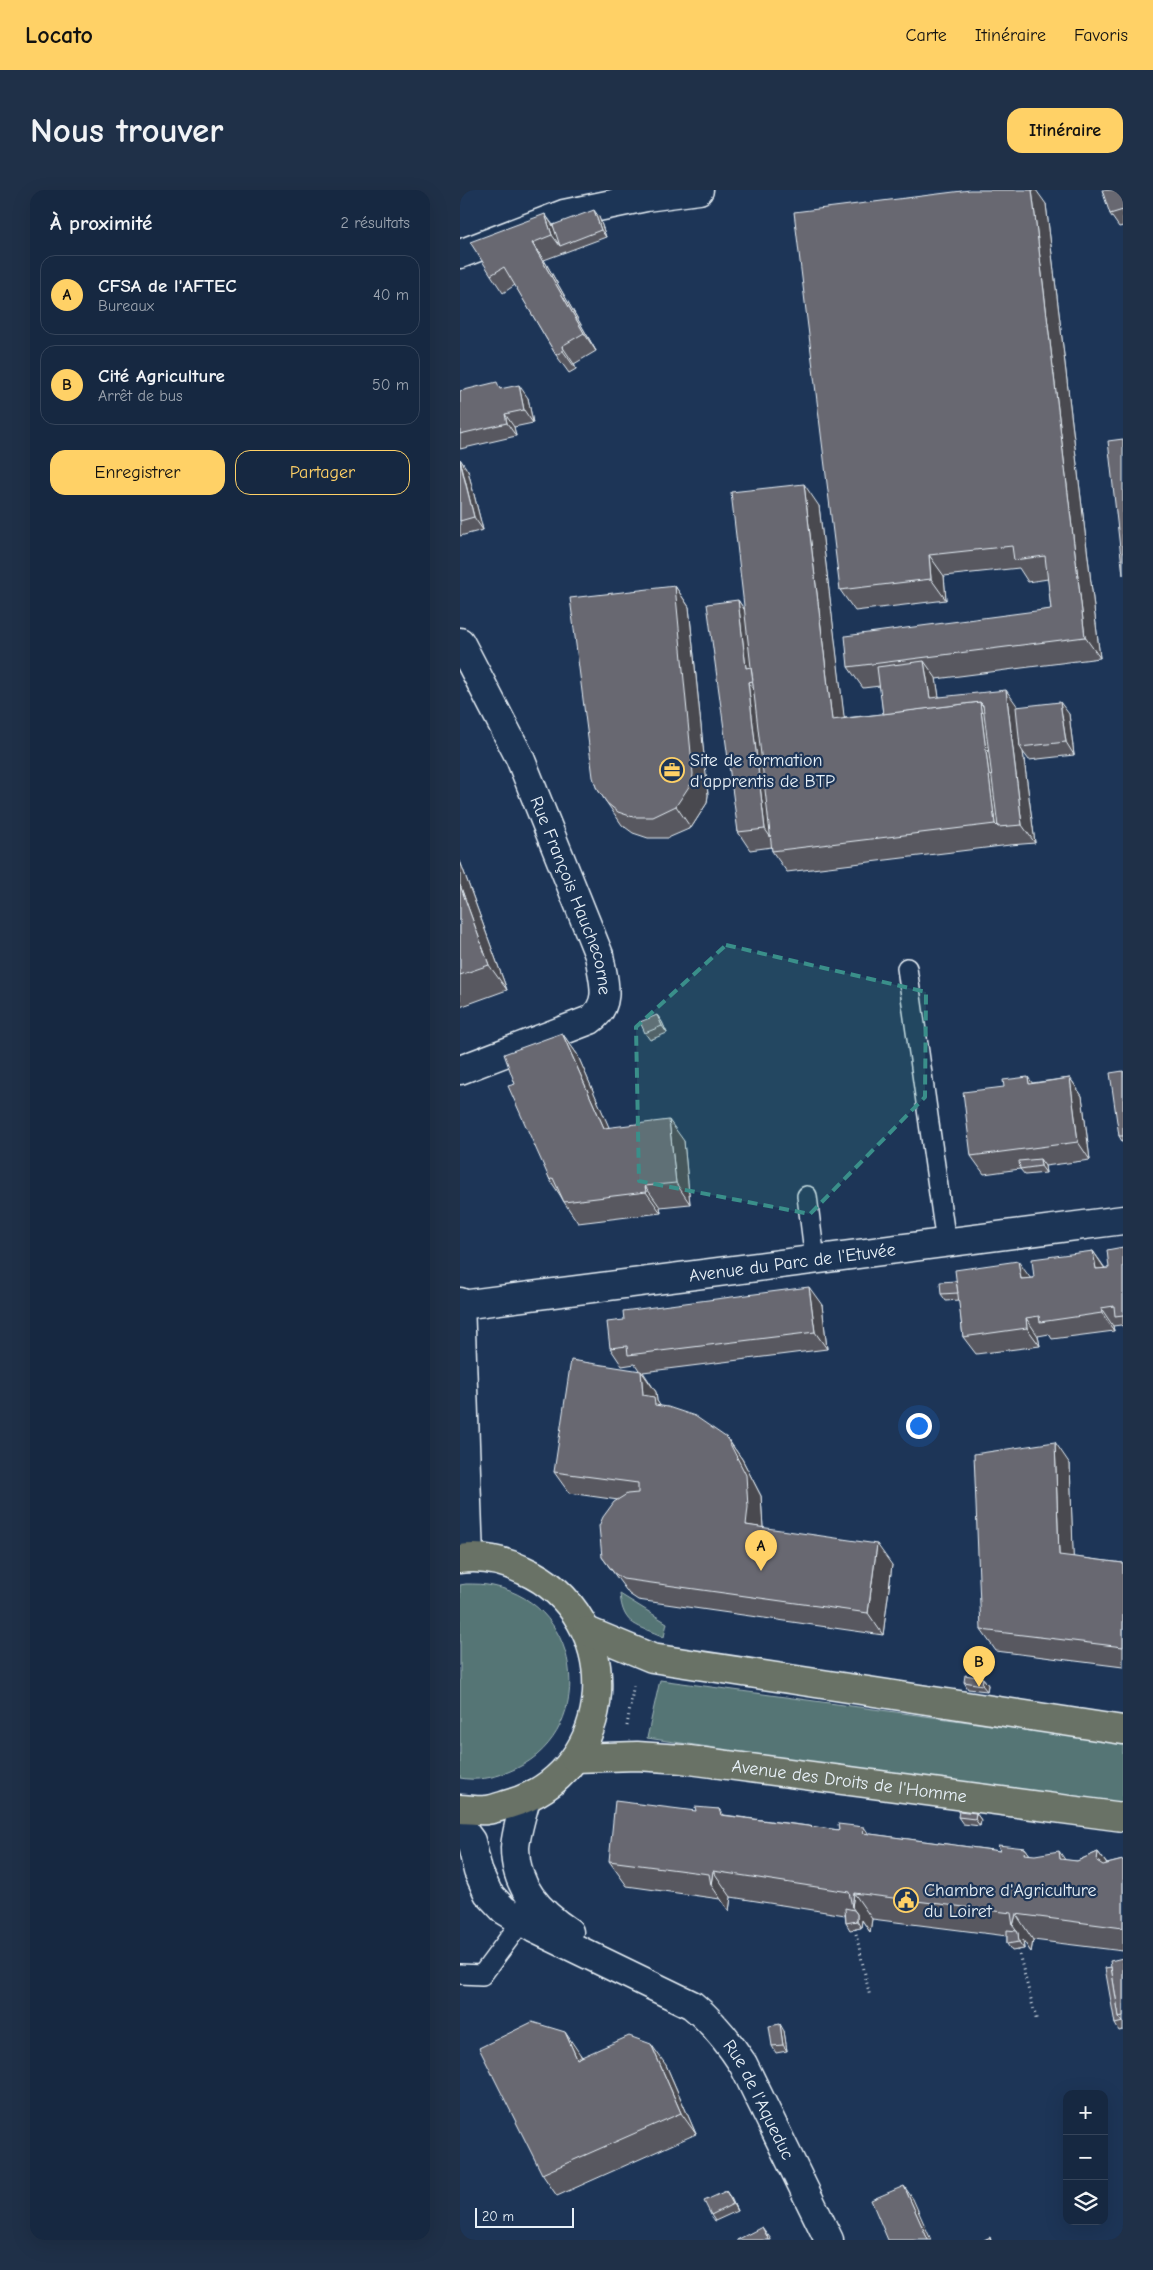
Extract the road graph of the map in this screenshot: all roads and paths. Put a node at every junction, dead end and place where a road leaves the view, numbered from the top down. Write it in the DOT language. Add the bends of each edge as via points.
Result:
graph roads {
  1 [pos="699,190"];
  2 [pos="460,254"];
  3 [pos="460,642"];
  4 [pos="907,968"];
  5 [pos="460,1070"];
  6 [pos="807,1196"];
  7 [pos="1123,1220"];
  8 [pos="946,1243"];
  9 [pos="816,1260"];
  10 [pos="460,1304"];
  11 [pos="464,1559"];
  12 [pos="587,1631"];
  13 [pos="639,1653"];
  14 [pos="1123,1730"];
  15 [pos="622,1757"];
  16 [pos="575,1758"];
  17 [pos="526,1799"];
  18 [pos="460,1808"];
  19 [pos="1123,1817"];
  20 [pos="460,1826"];
  21 [pos="522,1921"];
  22 [pos="855,1929"];
  23 [pos="1018,1950"];
  24 [pos="460,1974"];
  25 [pos="657,1988"];
  26 [pos="870,1997"];
  27 [pos="1037,2022"];
  28 [pos="830,2240"];
  1 -- 2 [label="street" via="564,214"];
  3 -- 5 [label="street, Rue François Hauchecorne" via="520,758 599,955 605,988 604,1004 599,1014 590,1020"];
  4 -- 8 [label="lane"];
  6 -- 9 [label="lane"];
  7 -- 8 [label="street, Avenue du Parc de l'Etuvée"];
  8 -- 9 [label="street, Avenue du Parc de l'Etuvée"];
  9 -- 10 [label="street, Avenue du Parc de l'Etuvée"];
  10 -- 11 [label="street"];
  11 -- 12 [label="main road" via="505,1562 538,1577 566,1600"];
  12 -- 13 [label="main road"];
  12 -- 16 [label="main road" via="596,1663 598,1696 590,1728"];
  13 -- 14 [label="main road" via="652,1658"];
  13 -- 15 [label="path"];
  15 -- 16 [label="main road, Avenue des Droits de l'Homme"];
  15 -- 19 [label="main road, Avenue des Droits de l'Homme" via="682,1759"];
  16 -- 17 [label="main road" via="553,1781"];
  17 -- 18 [label="main road" via="487,1810"];
  17 -- 25 [label="street, Rue de l'Aqueduc" via="516,1848 519,1872 527,1895 548,1918"];
  20 -- 21 [label="street, Rue de l'Aqueduc" via="471,1841 488,1894 504,1910"];
  21 -- 24 [label="lane" via="482,1975"];
  21 -- 25 [label="street, Rue de l'Aqueduc"];
  22 -- 26 [label="path"];
  23 -- 27 [label="path"];
  25 -- 28 [label="street, Rue de l'Aqueduc" via="692,2005 708,2018 743,2064"];
}
